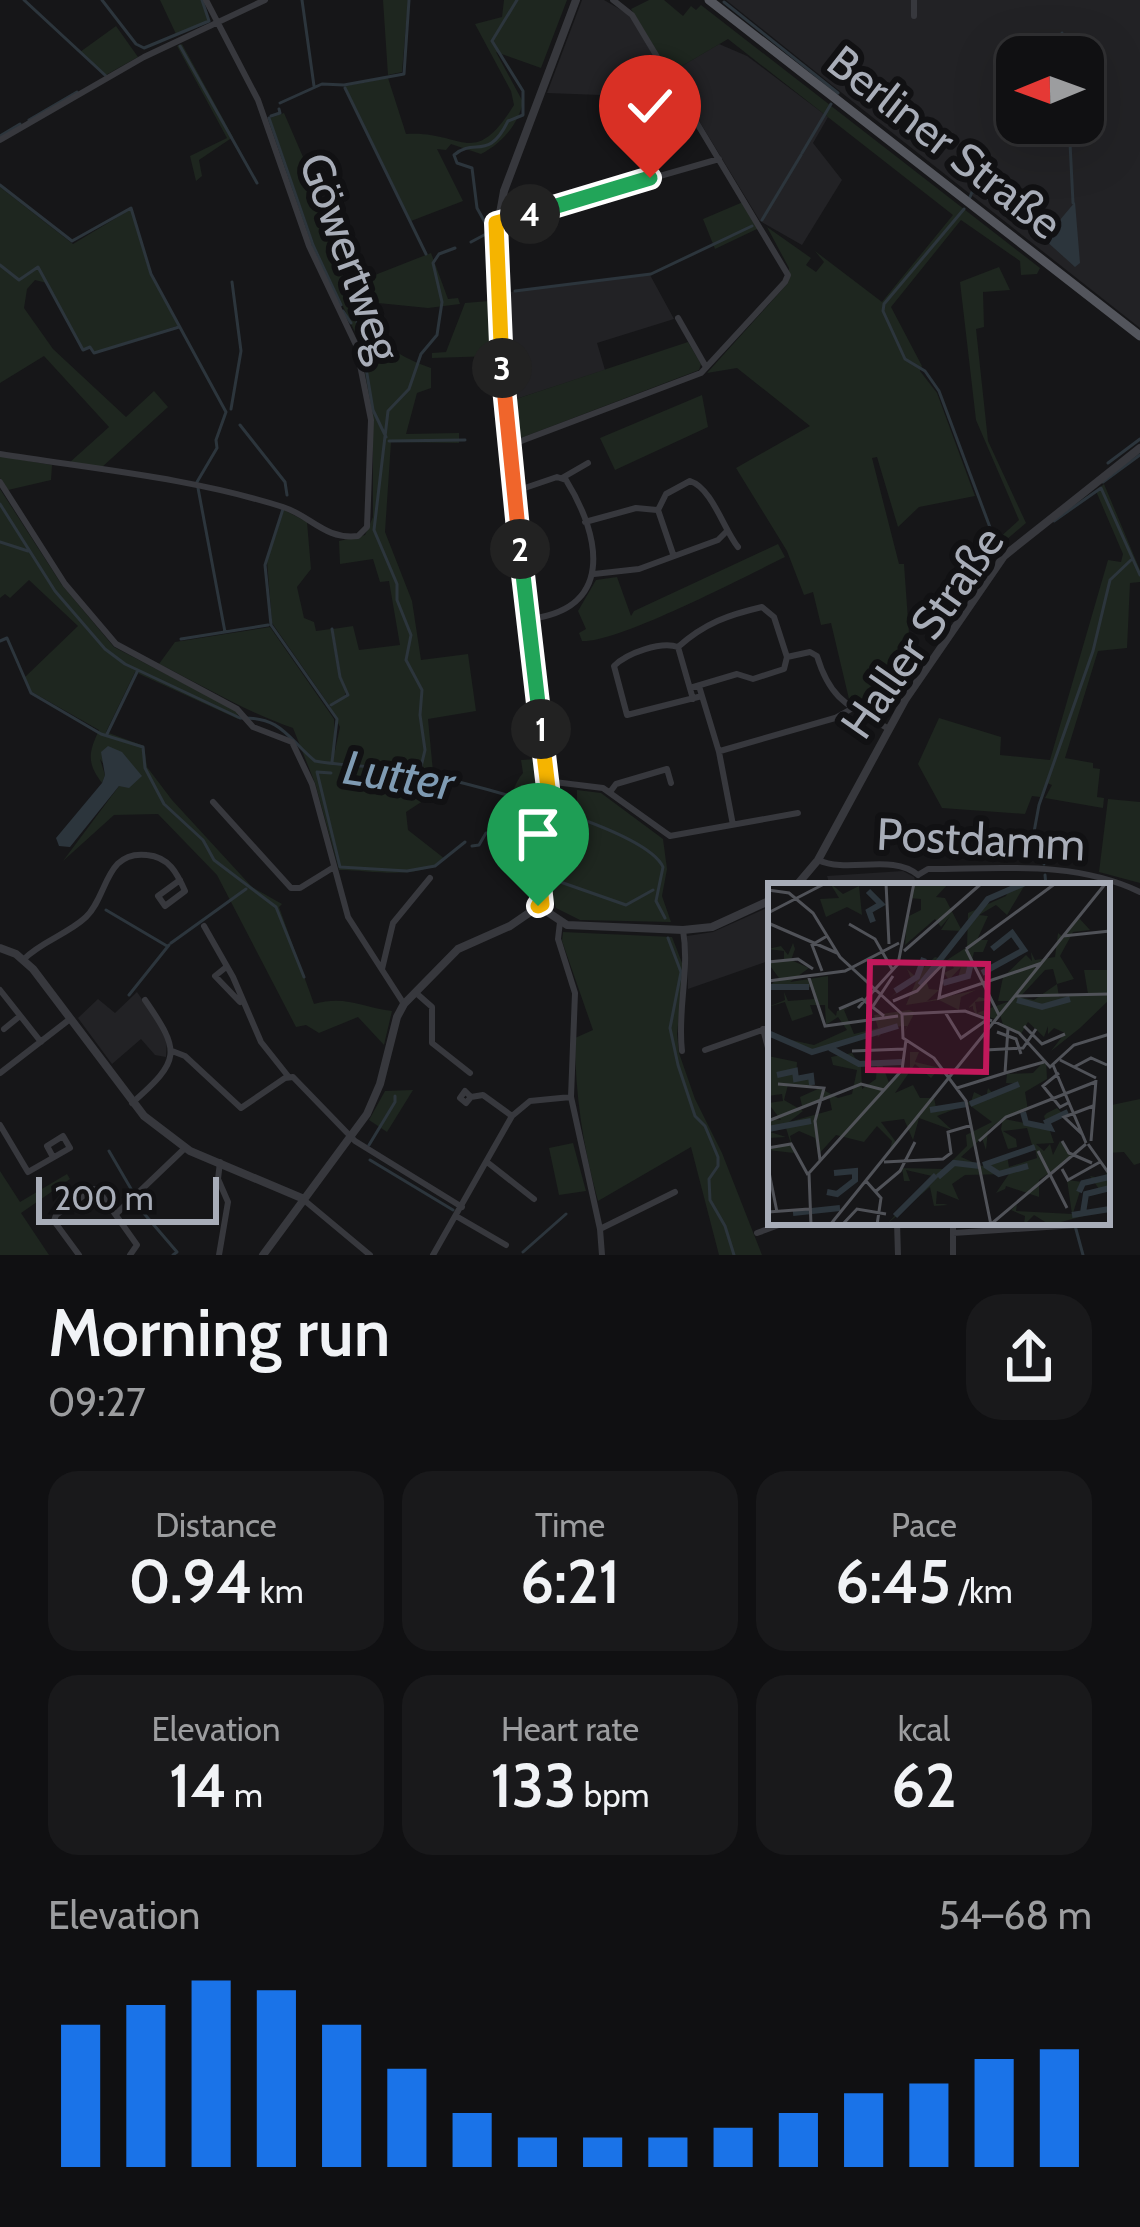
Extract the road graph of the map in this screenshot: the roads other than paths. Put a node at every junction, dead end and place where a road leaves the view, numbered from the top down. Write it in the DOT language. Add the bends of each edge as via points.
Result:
graph roads {
  1 [pos="206,0"];
  2 [pos="265,0"];
  3 [pos="576,0"];
  4 [pos="613,0"];
  5 [pos="709,0"];
  6 [pos="914,0"];
  7 [pos="914,16"];
  8 [pos="217,21"];
  9 [pos="0,140"];
  10 [pos="719,159"];
  11 [pos="496,223"];
  12 [pos="678,318"];
  13 [pos="1140,336"];
  14 [pos="703,370"];
  15 [pos="508,446"];
  16 [pos="1140,448"];
  17 [pos="0,454"];
  18 [pos="588,463"];
  19 [pos="562,478"];
  20 [pos="0,482"];
  21 [pos="513,492"];
  22 [pos="658,510"];
  23 [pos="585,522"];
  24 [pos="724,533"];
  25 [pos="738,548"];
  26 [pos="673,554"];
  27 [pos="593,573"];
  28 [pos="528,619"];
  29 [pos="679,646"];
  30 [pos="787,657"];
  31 [pos="695,687"];
  32 [pos="697,698"];
  33 [pos="853,708"];
  34 [pos="890,729"];
  35 [pos="719,752"];
  36 [pos="546,783"];
  37 [pos="671,783"];
  38 [pos="610,792"];
  39 [pos="213,802"];
  40 [pos="798,813"];
  41 [pos="733,825"];
  42 [pos="818,860"];
  43 [pos="334,867"];
  44 [pos="918,875"];
  45 [pos="430,878"];
  46 [pos="180,880"];
  47 [pos="799,883"];
  48 [pos="921,883"];
  49 [pos="1140,892"];
  50 [pos="768,901"];
  51 [pos="542,904"];
  52 [pos="560,922"];
  53 [pos="204,926"];
  54 [pos="683,930"];
  55 [pos="0,948"];
  56 [pos="24,958"];
  57 [pos="225,968"];
  58 [pos="382,969"];
  59 [pos="0,991"];
  60 [pos="415,992"];
  61 [pos="145,1000"];
  62 [pos="240,1002"];
  63 [pos="404,1004"];
  64 [pos="21,1015"];
  65 [pos="70,1019"];
  66 [pos="767,1028"];
  67 [pos="4,1029"];
  68 [pos="41,1042"];
  69 [pos="705,1050"];
  70 [pos="172,1051"];
  71 [pos="682,1051"];
  72 [pos="0,1073"];
  73 [pos="470,1073"];
  74 [pos="288,1076"];
  75 [pos="572,1096"];
  76 [pos="472,1097"];
  77 [pos="132,1103"];
  78 [pos="512,1116"];
  79 [pos="0,1125"];
  80 [pos="350,1137"];
  81 [pos="185,1148"];
  82 [pos="53,1157"];
  83 [pos="220,1162"];
  84 [pos="487,1162"];
  85 [pos="675,1192"];
  86 [pos="304,1199"];
  87 [pos="534,1199"];
  88 [pos="462,1207"];
  89 [pos="116,1214"];
  90 [pos="456,1216"];
  91 [pos="779,1225"];
  92 [pos="897,1225"];
  93 [pos="953,1225"];
  94 [pos="1074,1226"];
  95 [pos="600,1229"];
  96 [pos="757,1233"];
  97 [pos="953,1233"];
  98 [pos="506,1246"];
  99 [pos="80,1255"];
  100 [pos="130,1255"];
  101 [pos="219,1255"];
  102 [pos="263,1255"];
  103 [pos="370,1255"];
  104 [pos="433,1255"];
  105 [pos="602,1255"];
  106 [pos="898,1255"];
  107 [pos="953,1255"];
  1 -- 8 [label="street, Göwertweg"];
  2 -- 8 [label="street"];
  3 -- 11 [label="street"];
  4 -- 10 [label="street" via="632,15"];
  5 -- 13 [label="main road, Berliner Straße"];
  6 -- 7 [label="street"];
  8 -- 9 [label="street"];
  8 -- 17 [label="street, Göwertweg" via="258,100 309,246 356,345 370,420 367,527 335,537 290,509 220,490"];
  10 -- 11 [label="street"];
  10 -- 14 [label="street" via="788,275"];
  11 -- 15 [label="street"];
  12 -- 14 [label="street"];
  14 -- 15 [label="street"];
  15 -- 21 [label="street"];
  16 -- 34 [label="street, Haller Straße" via="1004,556"];
  18 -- 19 [label="street"];
  19 -- 21 [label="street"];
  19 -- 23 [label="street"];
  20 -- 43 [label="street" via="64,584 116,644 292,742"];
  21 -- 28 [label="street"];
  22 -- 23 [label="street"];
  22 -- 24 [label="street" via="665,494 694,481"];
  22 -- 26 [label="street"];
  23 -- 27 [label="street"];
  24 -- 25 [label="street"];
  24 -- 26 [label="street"];
  26 -- 27 [label="street" via="632,571"];
  27 -- 28 [label="street" via="570,609"];
  28 -- 36 [label="street"];
  29 -- 30 [label="street" via="708,622 762,607 774,617"];
  29 -- 31 [label="street"];
  29 -- 32 [label="street" via="618,661 624,710 632,716"];
  30 -- 31 [label="street" via="779,672"];
  30 -- 33 [label="street" via="817,656 828,687"];
  31 -- 32 [label="street"];
  32 -- 35 [label="street"];
  33 -- 34 [label="street"];
  33 -- 35 [label="street"];
  34 -- 42 [label="street, Haller Straße"];
  35 -- 41 [label="street"];
  36 -- 38 [label="street"];
  36 -- 51 [label="street"];
  37 -- 38 [label="street" via="667,769"];
  38 -- 41 [label="street" via="670,836"];
  39 -- 43 [label="street" via="290,888"];
  40 -- 41 [label="street"];
  42 -- 44 [label="street, Postdamm" via="902,866"];
  42 -- 47 [label="street, Haller Straße"];
  43 -- 58 [label="street" via="348,917"];
  44 -- 48 [label="street"];
  44 -- 49 [label="street, Postdamm" via="1046,868"];
  45 -- 58 [label="street" via="393,923"];
  46 -- 46 [label="street" via="158,896 165,906 185,891"];
  46 -- 56 [label="street" via="158,857 127,857 86,918"];
  50 -- 54 [label="street" via="712,927"];
  51 -- 52 [label="street"];
  51 -- 60 [label="street" via="458,949"];
  52 -- 54 [label="street"];
  52 -- 75 [label="street" via="575,993"];
  53 -- 57 [label="street"];
  54 -- 71 [label="street"];
  55 -- 56 [label="street"];
  56 -- 65 [label="street"];
  57 -- 62 [label="street"];
  57 -- 62 [label="street" via="215,976"];
  58 -- 63 [label="street"];
  59 -- 64 [label="street"];
  60 -- 63 [label="street"];
  60 -- 73 [label="street" via="432,1007 432,1043"];
  61 -- 70 [label="street"];
  62 -- 74 [label="street"];
  63 -- 80 [label="street" via="374,1102"];
  64 -- 67 [label="street"];
  64 -- 68 [label="street"];
  65 -- 68 [label="street"];
  65 -- 77 [label="street"];
  66 -- 69 [label="street"];
  68 -- 72 [label="street"];
  70 -- 74 [label="street" via="241,1108"];
  70 -- 77 [label="street" via="162,1075"];
  74 -- 80 [label="street"];
  75 -- 78 [label="street" via="530,1101"];
  75 -- 95 [label="street"];
  76 -- 78 [label="street" via="483,1095"];
  77 -- 81 [label="street"];
  78 -- 84 [label="street"];
  79 -- 82 [label="street" via="28,1172"];
  80 -- 86 [label="street"];
  80 -- 88 [label="street"];
  81 -- 83 [label="street"];
  81 -- 89 [label="street"];
  83 -- 86 [label="street"];
  83 -- 101 [label="street" via="228,1202"];
  84 -- 87 [label="street"];
  84 -- 88 [label="street"];
  85 -- 95 [label="street"];
  86 -- 102 [label="street"];
  86 -- 103 [label="street"];
  88 -- 90 [label="street"];
  89 -- 99 [label="street" via="93,1189 56,1215"];
  89 -- 100 [label="street" via="137,1244"];
  90 -- 98 [label="street"];
  90 -- 104 [label="street"];
  91 -- 96 [label="street"];
  92 -- 106 [label="street"];
  93 -- 97 [label="street"];
  94 -- 97 [label="street"];
  95 -- 105 [label="street"];
  97 -- 107 [label="street"];
}
